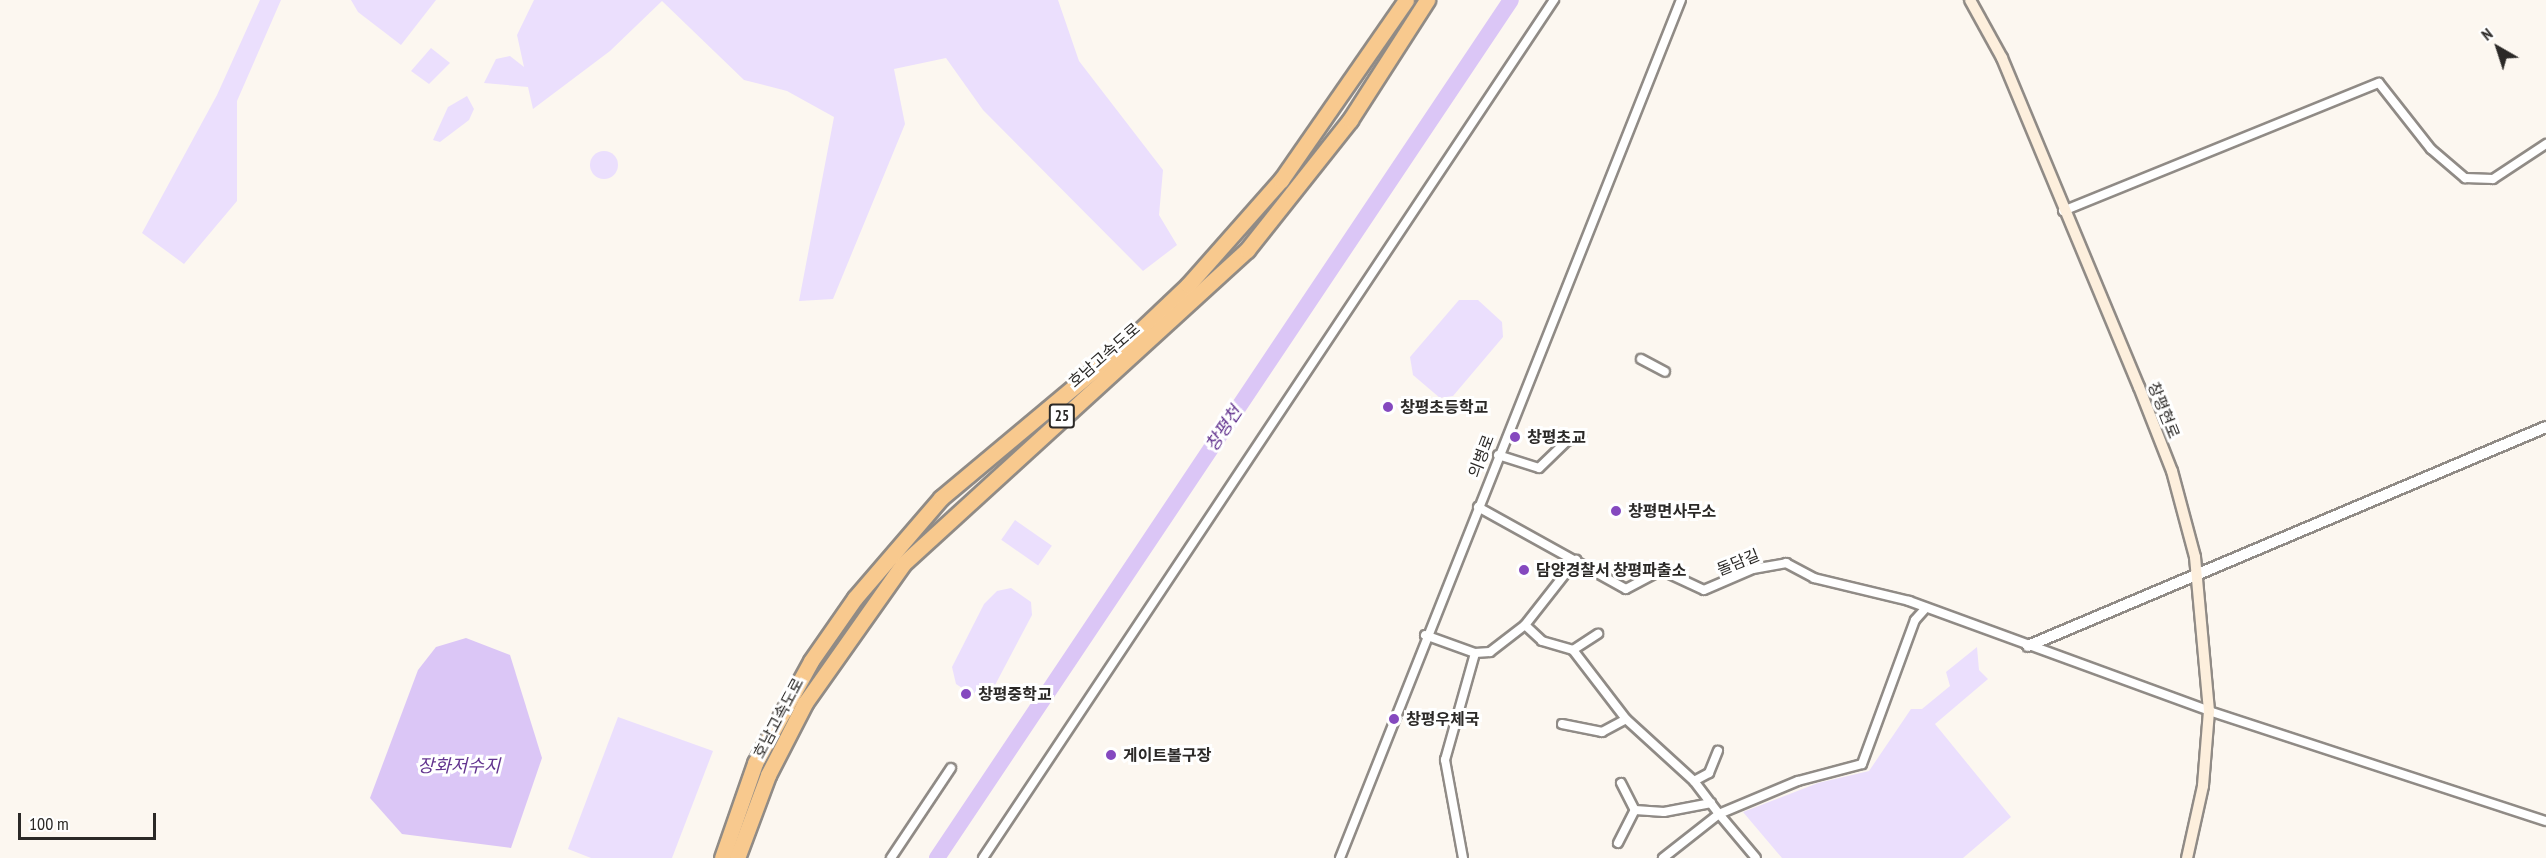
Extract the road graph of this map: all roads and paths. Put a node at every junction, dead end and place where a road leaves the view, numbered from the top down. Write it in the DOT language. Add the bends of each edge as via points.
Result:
graph roads {
  1 [pos="1406,0"];
  2 [pos="1427,0"];
  3 [pos="1554,0"];
  4 [pos="1681,0"];
  5 [pos="1970,0"];
  6 [pos="2546,144"];
  7 [pos="2063,211"];
  8 [pos="1641,358"];
  9 [pos="1665,372"];
  10 [pos="2546,427"];
  11 [pos="1581,436"];
  12 [pos="1498,455"];
  13 [pos="1478,507"];
  14 [pos="1576,560"];
  15 [pos="2197,573"];
  16 [pos="1925,609"];
  17 [pos="1525,625"];
  18 [pos="1598,634"];
  19 [pos="1425,635"];
  20 [pos="2028,646"];
  21 [pos="1573,650"];
  22 [pos="1476,653"];
  23 [pos="2209,711"];
  24 [pos="1626,719"];
  25 [pos="1562,724"];
  26 [pos="1718,751"];
  27 [pos="951,768"];
  28 [pos="1694,781"];
  29 [pos="1621,783"];
  30 [pos="1711,803"];
  31 [pos="1635,810"];
  32 [pos="1719,814"];
  33 [pos="2546,821"];
  34 [pos="1618,843"];
  35 [pos="722,858"];
  36 [pos="737,858"];
  37 [pos="891,858"];
  38 [pos="983,858"];
  39 [pos="1340,858"];
  40 [pos="1463,858"];
  41 [pos="1663,858"];
  42 [pos="1756,858"];
  43 [pos="2187,858"];
  1 -- 35 [label="highway, 호남고속도로 / 25" via="1281,180 1188,285 1129,341 941,498 855,598 811,661 755,763"];
  2 -- 36 [label="highway, 호남고속도로 / 25" via="1350,120 1247,250 903,564 805,703 768,775"];
  3 -- 38 [label="street"];
  4 -- 12 [label="street, 의병로"];
  5 -- 7 [label="main road, 창평현로" via="2002,58"];
  6 -- 7 [label="street" via="2493,179 2465,178 2431,149 2379,83"];
  7 -- 15 [label="main road, 창평현로" via="2172,471"];
  8 -- 9 [label="street"];
  10 -- 15 [label="street"];
  11 -- 12 [label="street" via="1567,441 1539,468"];
  12 -- 13 [label="street, 의병로"];
  13 -- 14 [label="street, 돌담길"];
  13 -- 19 [label="street, 의병로"];
  14 -- 16 [label="street, 돌담길" via="1626,589 1661,570 1704,590 1753,569 1786,563 1814,578"];
  14 -- 17 [label="street"];
  15 -- 20 [label="street"];
  15 -- 23 [label="main road, 창평현로"];
  16 -- 20 [label="street"];
  16 -- 32 [label="street" via="1915,620 1862,765 1798,781"];
  17 -- 21 [label="street" via="1542,641"];
  17 -- 22 [label="street" via="1490,652"];
  18 -- 21 [label="street"];
  19 -- 22 [label="street"];
  19 -- 39 [label="street, 의병로"];
  20 -- 23 [label="street"];
  21 -- 24 [label="street"];
  22 -- 40 [label="street" via="1445,760"];
  23 -- 33 [label="street"];
  23 -- 43 [label="main road, 창평현로" via="2203,786"];
  24 -- 25 [label="street" via="1602,732"];
  24 -- 28 [label="street"];
  26 -- 28 [label="street" via="1708,773"];
  27 -- 37 [label="street"];
  28 -- 30 [label="street"];
  29 -- 31 [label="street"];
  30 -- 31 [label="street" via="1664,812"];
  30 -- 32 [label="street"];
  31 -- 34 [label="street"];
  32 -- 41 [label="street"];
  32 -- 42 [label="street"];
}
